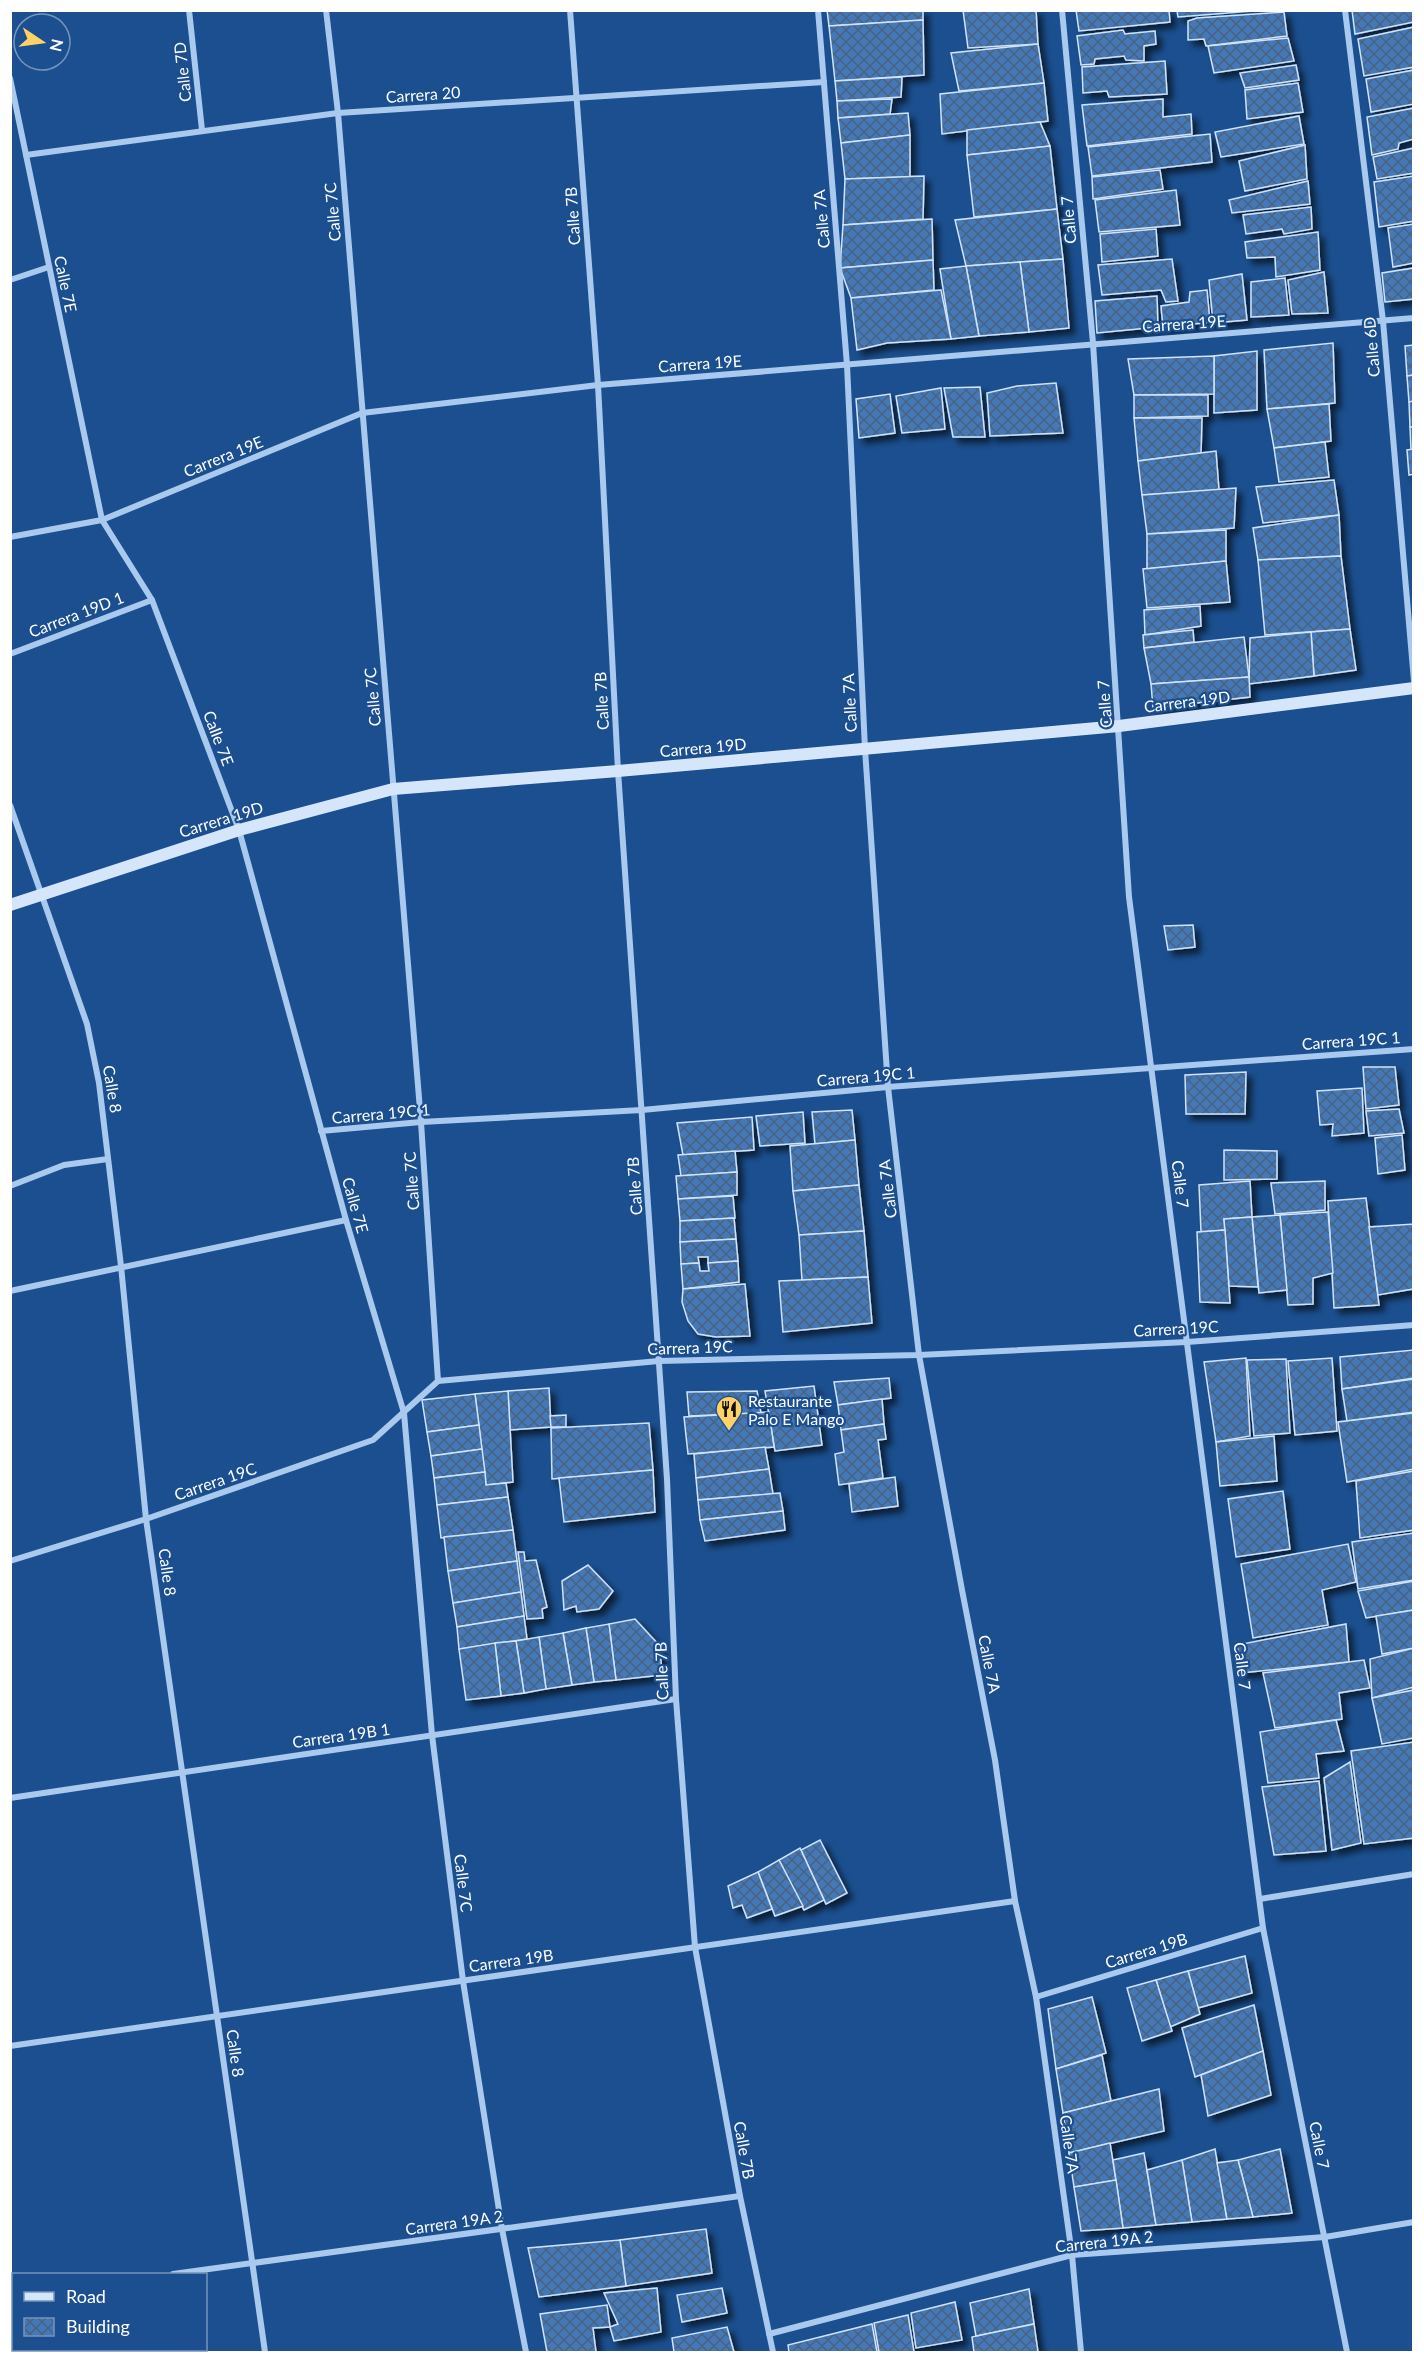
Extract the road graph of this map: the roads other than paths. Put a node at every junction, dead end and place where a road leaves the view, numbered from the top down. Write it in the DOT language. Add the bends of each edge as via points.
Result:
graph roads {
  1 [pos="189,10"];
  2 [pos="326,10"];
  3 [pos="570,10"];
  4 [pos="818,10"];
  5 [pos="1062,10"];
  6 [pos="1345,10"];
  7 [pos="10,78"];
  8 [pos="824,82"];
  9 [pos="577,97"];
  10 [pos="13,104"];
  11 [pos="338,113"];
  12 [pos="202,130"];
  13 [pos="26,155"];
  14 [pos="49,267"];
  15 [pos="10,280"];
  16 [pos="1413,318"];
  17 [pos="1383,321"];
  18 [pos="1093,343"];
  19 [pos="847,365"];
  20 [pos="598,385"];
  21 [pos="362,413"];
  22 [pos="102,520"];
  23 [pos="10,537"];
  24 [pos="152,600"];
  25 [pos="10,654"];
  26 [pos="1413,681"];
  27 [pos="1413,688"];
  28 [pos="1119,726"];
  29 [pos="865,749"];
  30 [pos="618,771"];
  31 [pos="393,789"];
  32 [pos="10,805"];
  33 [pos="239,830"];
  34 [pos="40,895"];
  35 [pos="10,905"];
  36 [pos="1413,1049"];
  37 [pos="1152,1069"];
  38 [pos="888,1087"];
  39 [pos="642,1110"];
  40 [pos="421,1122"];
  41 [pos="321,1131"];
  42 [pos="108,1159"];
  43 [pos="10,1186"];
  44 [pos="346,1220"];
  45 [pos="121,1266"];
  46 [pos="10,1291"];
  47 [pos="1413,1325"];
  48 [pos="1187,1342"];
  49 [pos="919,1355"];
  50 [pos="659,1361"];
  51 [pos="438,1381"];
  52 [pos="404,1413"];
  53 [pos="146,1519"];
  54 [pos="10,1561"];
  55 [pos="676,1699"];
  56 [pos="432,1735"];
  57 [pos="182,1772"];
  58 [pos="10,1798"];
  59 [pos="1413,1874"];
  60 [pos="1260,1899"];
  61 [pos="1015,1901"];
  62 [pos="1263,1928"];
  63 [pos="695,1947"];
  64 [pos="463,1980"];
  65 [pos="1036,1997"];
  66 [pos="217,2016"];
  67 [pos="10,2046"];
  68 [pos="740,2196"];
  69 [pos="1413,2222"];
  70 [pos="502,2229"];
  71 [pos="1325,2237"];
  72 [pos="1072,2255"];
  73 [pos="252,2264"];
  74 [pos="181,2273"];
  75 [pos="769,2334"];
  76 [pos="265,2352"];
  77 [pos="526,2352"];
  78 [pos="773,2352"];
  79 [pos="1081,2352"];
  80 [pos="1347,2352"];
  1 -- 12 [label="street, Calle 7D"];
  2 -- 11 [label="street, Calle 7C"];
  3 -- 9 [label="street, Calle 7B"];
  4 -- 8 [label="street, Calle 7A"];
  5 -- 18 [label="street, Calle 7"];
  6 -- 17 [label="street, Calle 6D"];
  7 -- 10 [label="street, Calle 7E"];
  8 -- 9 [label="street, Carrera 20"];
  8 -- 19 [label="street, Calle 7A"];
  9 -- 11 [label="street, Carrera 20"];
  9 -- 20 [label="street, Calle 7B"];
  10 -- 13 [label="street, Calle 7E"];
  11 -- 12 [label="street, Carrera 20"];
  11 -- 21 [label="street, Calle 7C"];
  12 -- 13 [label="street, Carrera 20"];
  13 -- 14 [label="street, Calle 7E"];
  14 -- 15 [label="street"];
  14 -- 22 [label="street, Calle 7E"];
  16 -- 17 [label="street, Carrera 19E"];
  17 -- 18 [label="street, Carrera 19E"];
  17 -- 26 [label="street, Calle 6D"];
  18 -- 19 [label="street, Carrera 19E"];
  18 -- 28 [label="street, Calle 7"];
  19 -- 20 [label="street, Carrera 19E"];
  19 -- 29 [label="street, Calle 7A"];
  20 -- 21 [label="street, Carrera 19E"];
  20 -- 30 [label="street, Calle 7B"];
  21 -- 22 [label="street, Carrera 19E"];
  21 -- 31 [label="street, Calle 7C"];
  22 -- 23 [label="street, Carrera 19E"];
  22 -- 24 [label="street, Calle 7E"];
  24 -- 25 [label="street, Carrera 19D 1"];
  24 -- 33 [label="street, Calle 7E"];
  27 -- 28 [label="street, Carrera 19D"];
  28 -- 29 [label="street, Carrera 19D"];
  28 -- 37 [label="street, Calle 7" via="1129,897"];
  29 -- 30 [label="street, Carrera 19D"];
  29 -- 38 [label="street, Calle 7A"];
  30 -- 31 [label="street, Carrera 19D"];
  30 -- 39 [label="street, Calle 7B"];
  31 -- 33 [label="street, Carrera 19D"];
  31 -- 40 [label="street, Calle 7C"];
  32 -- 34 [label="street, Calle 8"];
  33 -- 34 [label="street, Carrera 19D"];
  33 -- 41 [label="street, Calle 7E"];
  34 -- 35 [label="street, Carrera 19D"];
  34 -- 42 [label="street, Calle 8" via="87,1024"];
  36 -- 37 [label="street, Carrera 19C 1"];
  37 -- 38 [label="street, Carrera 19C 1"];
  37 -- 48 [label="street, Calle 7"];
  38 -- 39 [label="street, Carrera 19C 1"];
  38 -- 49 [label="street, Calle 7A"];
  39 -- 40 [label="street, Carrera 19C 1"];
  39 -- 50 [label="street, Calle 7B"];
  40 -- 41 [label="street, Carrera 19C 1"];
  40 -- 51 [label="street, Calle 7C"];
  41 -- 44 [label="street, Calle 7E"];
  42 -- 43 [label="street" via="64,1165"];
  42 -- 45 [label="street, Calle 8"];
  44 -- 45 [label="street"];
  44 -- 52 [label="street, Calle 7E"];
  45 -- 46 [label="street"];
  45 -- 53 [label="street, Calle 8"];
  47 -- 48 [label="street, Carrera 19C"];
  48 -- 49 [label="street, Carrera 19C"];
  48 -- 60 [label="street, Calle 7"];
  49 -- 50 [label="street, Carrera 19C"];
  49 -- 61 [label="street, Calle 7A" via="995,1760"];
  50 -- 51 [label="street, Carrera 19C"];
  50 -- 55 [label="street, Calle 7B"];
  51 -- 52 [label="street, Carrera 19C"];
  52 -- 53 [label="street, Carrera 19C" via="373,1440"];
  52 -- 56 [label="street, Calle 7C"];
  53 -- 54 [label="street, Carrera 19C"];
  53 -- 57 [label="street, Calle 8"];
  55 -- 56 [label="street, Carrera 19B 1"];
  55 -- 63 [label="street, Calle 7B"];
  56 -- 57 [label="street, Carrera 19B 1"];
  56 -- 64 [label="street, Calle 7C"];
  57 -- 58 [label="street, Carrera 19B 1"];
  57 -- 66 [label="street, Calle 8"];
  59 -- 60 [label="street"];
  60 -- 62 [label="street, Calle 7"];
  61 -- 63 [label="street, Carrera 19B"];
  61 -- 65 [label="street, Calle 7A"];
  62 -- 65 [label="street, Carrera 19B"];
  62 -- 71 [label="street, Calle 7"];
  63 -- 64 [label="street, Carrera 19B"];
  63 -- 68 [label="street, Calle 7B"];
  64 -- 66 [label="street, Carrera 19B"];
  64 -- 70 [label="street, Calle 7C"];
  65 -- 72 [label="street, Calle 7A"];
  66 -- 67 [label="street, Carrera 19B"];
  66 -- 73 [label="street, Calle 8"];
  68 -- 70 [label="street, Carrera 19A 2"];
  68 -- 75 [label="street, Calle 7B"];
  69 -- 71 [label="street, Carrera 19A 2"];
  70 -- 73 [label="street, Carrera 19A 2"];
  70 -- 77 [label="street, Calle 7C"];
  71 -- 72 [label="street, Carrera 19A 2"];
  71 -- 80 [label="street, Calle 7"];
  72 -- 75 [label="street, Carrera 19A 2"];
  72 -- 79 [label="street, Calle 7A"];
  73 -- 74 [label="street, Carrera 19A 2"];
  73 -- 76 [label="street, Calle 8"];
  75 -- 78 [label="street, Calle 7B"];
}
